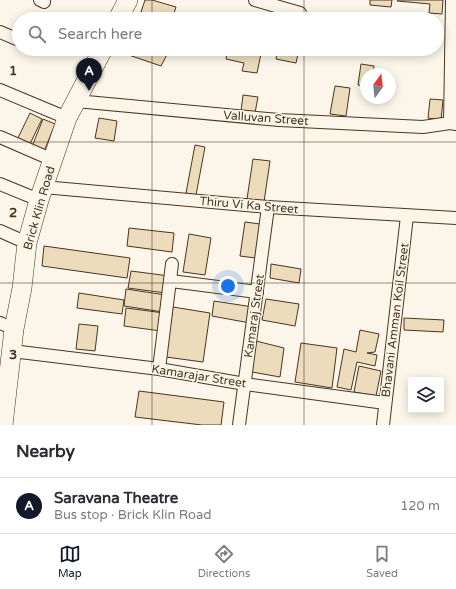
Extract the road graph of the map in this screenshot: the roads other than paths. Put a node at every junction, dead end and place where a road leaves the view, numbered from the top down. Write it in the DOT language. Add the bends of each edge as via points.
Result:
graph roads {
  1 [pos="128,0"];
  2 [pos="255,0"];
  3 [pos="452,0"];
  4 [pos="122,12"];
  5 [pos="297,12"];
  6 [pos="0,32"];
  7 [pos="12,37"];
  8 [pos="99,56"];
  9 [pos="0,90"];
  10 [pos="76,102"];
  11 [pos="67,118"];
  12 [pos="453,124"];
  13 [pos="0,137"];
  14 [pos="53,160"];
  15 [pos="0,184"];
  16 [pos="41,194"];
  17 [pos="268,207"];
  18 [pos="408,216"];
  19 [pos="456,218"];
  20 [pos="0,231"];
  21 [pos="27,243"];
  22 [pos="172,264"];
  23 [pos="171,281"];
  24 [pos="257,292"];
  25 [pos="7,326"];
  26 [pos="12,350"];
  27 [pos="159,369"];
  28 [pos="245,384"];
  29 [pos="3,397"];
  30 [pos="385,404"];
  31 [pos="3,425"];
  32 [pos="238,425"];
  33 [pos="383,425"];
  1 -- 4 [label="main road"];
  2 -- 5 [label="street"];
  3 -- 12 [label="street"];
  6 -- 7 [label="street"];
  8 -- 10 [label="main road, Brick Klin Road"];
  9 -- 11 [label="street"];
  10 -- 11 [label="main road, Brick Klin Road"];
  10 -- 12 [label="street, Valluvan Street" via="279,120 423,127"];
  11 -- 14 [label="main road, Brick Klin Road"];
  13 -- 14 [label="street"];
  14 -- 16 [label="main road, Brick Klin Road"];
  15 -- 16 [label="street, Thiru Vi Ka Street"];
  16 -- 17 [label="street, Thiru Vi Ka Street"];
  16 -- 21 [label="main road, Brick Klin Road"];
  17 -- 18 [label="street, Thiru Vi Ka Street"];
  17 -- 24 [label="street, Kamaraj Street"];
  18 -- 19 [label="street, Thiru Vi Ka Street"];
  18 -- 30 [label="street, Bhavani Amman Koil Street"];
  20 -- 21 [label="street"];
  21 -- 25 [label="main road, Brick Klin Road" via="22,288"];
  22 -- 23 [label="street"];
  23 -- 24 [label="street"];
  23 -- 27 [label="street"];
  24 -- 28 [label="street, Kamaraj Street"];
  25 -- 26 [label="main road, Brick Klin Road"];
  26 -- 27 [label="street, Kamarajar Street"];
  26 -- 29 [label="main road, Brick Klin Road"];
  27 -- 28 [label="street, Kamarajar Street"];
  28 -- 30 [label="street, Kamarajar Street"];
  28 -- 32 [label="street, Kamaraj Street"];
  29 -- 31 [label="main road, Brick Klin Road"];
  30 -- 33 [label="street, Bhavani Amman Koil Street"];
}
